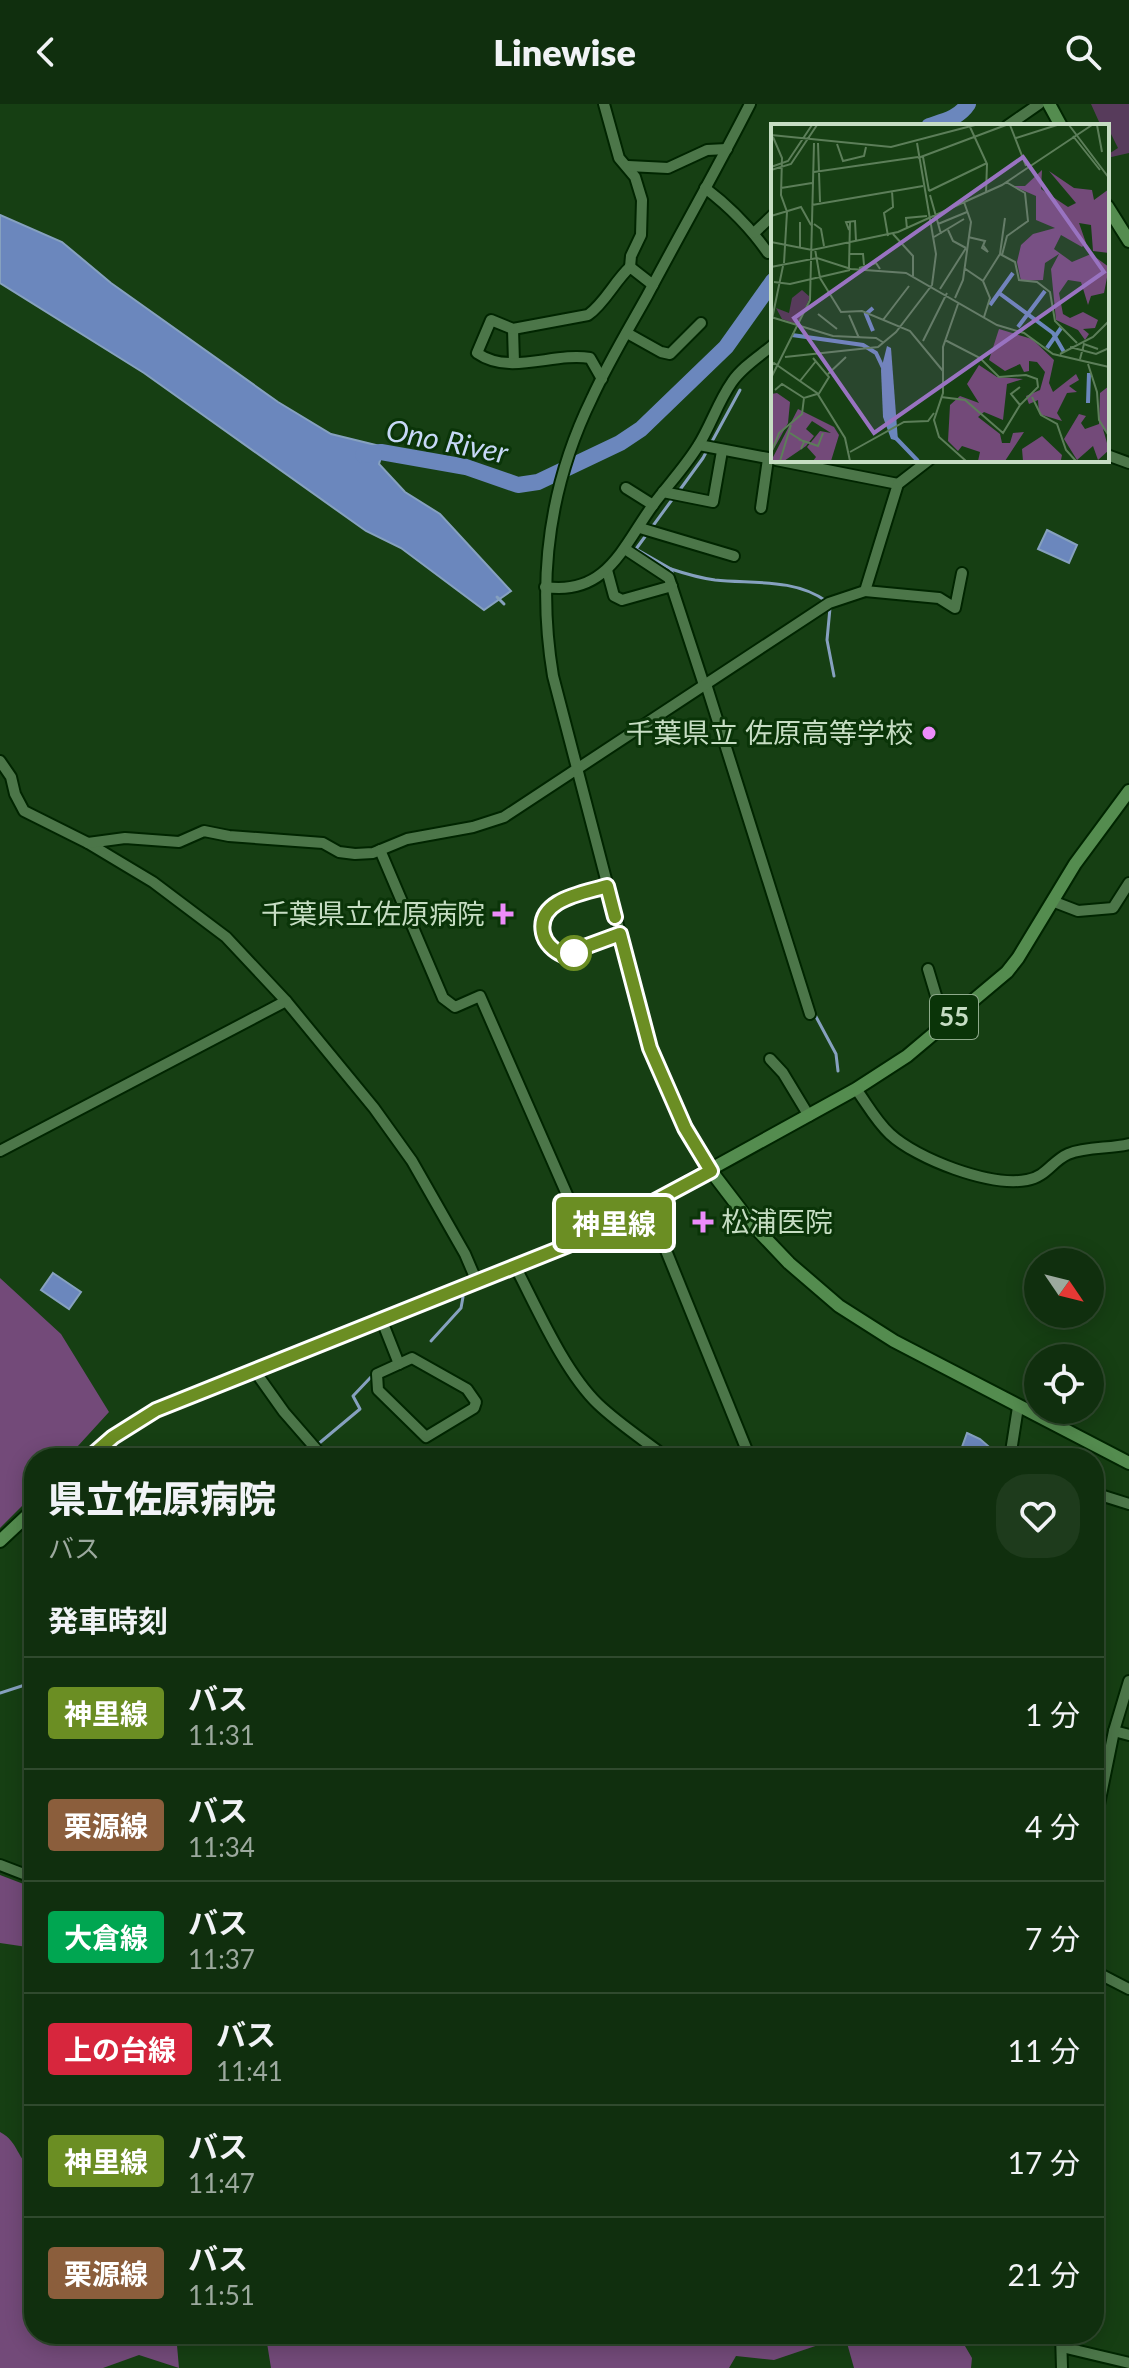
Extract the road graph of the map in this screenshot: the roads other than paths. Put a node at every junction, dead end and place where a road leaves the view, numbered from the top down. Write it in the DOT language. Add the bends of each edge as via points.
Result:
graph roads {
  1 [pos="604,104"];
  2 [pos="750,104"];
  3 [pos="1039,104"];
  4 [pos="1049,104"];
  5 [pos="1010,124"];
  6 [pos="1060,124"];
  7 [pos="727,149"];
  8 [pos="628,166"];
  9 [pos="705,188"];
  10 [pos="1109,209"];
  11 [pos="771,217"];
  12 [pos="754,233"];
  13 [pos="1129,241"];
  14 [pos="768,253"];
  15 [pos="630,267"];
  16 [pos="653,285"];
  17 [pos="701,323"];
  18 [pos="513,329"];
  19 [pos="627,333"];
  20 [pos="771,347"];
  21 [pos="514,363"];
  22 [pos="602,379"];
  23 [pos="706,447"];
  24 [pos="722,451"];
  25 [pos="1109,456"];
  26 [pos="771,459"];
  27 [pos="771,462"];
  28 [pos="787,462"];
  29 [pos="926,462"];
  30 [pos="1129,463"];
  31 [pos="898,484"];
  32 [pos="626,488"];
  33 [pos="663,492"];
  34 [pos="653,505"];
  35 [pos="761,508"];
  36 [pos="640,528"];
  37 [pos="625,549"];
  38 [pos="734,556"];
  39 [pos="607,570"];
  40 [pos="962,573"];
  41 [pos="672,586"];
  42 [pos="545,587"];
  43 [pos="865,591"];
  44 [pos="706,684"];
  45 [pos="0,761"];
  46 [pos="576,770"];
  47 [pos="1129,791"];
  48 [pos="88,843"];
  49 [pos="380,850"];
  50 [pos="1129,883"];
  51 [pos="1052,901"];
  52 [pos="928,969"];
  53 [pos="286,1001"];
  54 [pos="810,1014"];
  55 [pos="950,1020"];
  56 [pos="770,1059"];
  57 [pos="856,1089"];
  58 [pos="809,1116"];
  59 [pos="1129,1144"];
  60 [pos="0,1151"];
  61 [pos="711,1171"];
  62 [pos="648,1206"];
  63 [pos="586,1238"];
  64 [pos="515,1266"];
  65 [pos="477,1282"];
  66 [pos="382,1321"];
  67 [pos="399,1364"];
  68 [pos="254,1370"];
  69 [pos="1018,1407"];
  70 [pos="102,1448"];
  71 [pos="315,1448"];
  72 [pos="654,1448"];
  73 [pos="746,1448"];
  74 [pos="1012,1448"];
  75 [pos="1099,1448"];
  76 [pos="1104,1450"];
  77 [pos="1129,1463"];
  78 [pos="1104,1496"];
  79 [pos="1129,1504"];
  80 [pos="24,1518"];
  81 [pos="0,1541"];
  82 [pos="1129,1681"];
  83 [pos="1114,1731"];
  84 [pos="1129,1735"];
  85 [pos="1105,1769"];
  86 [pos="1104,1774"];
  87 [pos="0,1865"];
  88 [pos="24,1874"];
  89 [pos="1104,1976"];
  90 [pos="1129,1989"];
  91 [pos="1062,2344"];
  92 [pos="1062,2347"];
  93 [pos="1129,2363"];
  94 [pos="1062,2368"];
  1 -- 8 [label="street" via="619,158"];
  2 -- 7 [label="street"];
  3 -- 5 [label="street"];
  4 -- 6 [label="main road"];
  7 -- 8 [label="street" via="707,150 668,168"];
  7 -- 9 [label="street"];
  8 -- 15 [label="street" via="642,200 641,235"];
  9 -- 12 [label="street"];
  9 -- 16 [label="street"];
  10 -- 13 [label="main road"];
  11 -- 12 [label="street"];
  12 -- 14 [label="street"];
  15 -- 16 [label="street"];
  15 -- 18 [label="street" via="588,315"];
  16 -- 19 [label="street"];
  17 -- 19 [label="street" via="670,354"];
  18 -- 21 [label="street"];
  18 -- 21 [label="street" via="491,320 477,353 488,361"];
  19 -- 22 [label="street"];
  20 -- 23 [label="street" via="735,378 717,404"];
  21 -- 22 [label="street" via="590,358"];
  22 -- 42 [label="street" via="558,490"];
  23 -- 24 [label="street"];
  23 -- 33 [label="street"];
  24 -- 26 [label="street"];
  24 -- 33 [label="street" via="713,502"];
  25 -- 30 [label="street"];
  27 -- 35 [label="street"];
  28 -- 31 [label="street"];
  29 -- 31 [label="street"];
  31 -- 43 [label="street"];
  32 -- 34 [label="street"];
  33 -- 34 [label="street"];
  34 -- 36 [label="street"];
  36 -- 37 [label="street"];
  36 -- 38 [label="street"];
  37 -- 39 [label="street"];
  37 -- 41 [label="street" via="669,578"];
  39 -- 41 [label="street" via="614,596 622,600"];
  39 -- 42 [label="street" via="572,588"];
  40 -- 43 [label="street" via="955,608 939,598"];
  41 -- 44 [label="street"];
  42 -- 46 [label="street" via="553,676"];
  43 -- 44 [label="street" via="827,604"];
  44 -- 46 [label="street"];
  44 -- 54 [label="street"];
  45 -- 48 [label="street" via="24,811"];
  46 -- 49 [label="street" via="504,817"];
  46 -- 61 [label="street" via="650,1048 685,1128"];
  47 -- 51 [label="main road, 55"];
  48 -- 49 [label="street" via="125,838 179,842 204,831 323,843 355,854"];
  48 -- 53 [label="street" via="153,882 226,937"];
  49 -- 63 [label="street" via="443,998 455,1007 480,996"];
  50 -- 51 [label="street" via="1113,908 1078,911"];
  51 -- 55 [label="main road, 55" via="1007,972"];
  52 -- 55 [label="street"];
  53 -- 60 [label="street"];
  53 -- 65 [label="street" via="412,1161"];
  55 -- 57 [label="main road, 55"];
  56 -- 58 [label="street"];
  57 -- 58 [label="main road, 55"];
  57 -- 59 [label="street" via="894,1137 952,1168 988,1180 1027,1180 1045,1174 1068,1154"];
  58 -- 61 [label="main road, 55"];
  61 -- 62 [label="main road, 55"];
  61 -- 69 [label="main road" via="789,1263 839,1306"];
  62 -- 63 [label="main road, 55"];
  62 -- 73 [label="street"];
  63 -- 64 [label="main road, 55"];
  64 -- 65 [label="main road, 55"];
  64 -- 72 [label="street" via="582,1386"];
  65 -- 66 [label="main road, 55"];
  66 -- 67 [label="street"];
  66 -- 68 [label="main road, 55"];
  67 -- 67 [label="street" via="412,1358 433,1368 467,1389 474,1396 474,1408 426,1437 378,1390 377,1374"];
  68 -- 70 [label="main road, 55" via="141,1418"];
  68 -- 71 [label="street"];
  69 -- 74 [label="street"];
  69 -- 75 [label="main road"];
  76 -- 77 [label="main road"];
  78 -- 79 [label="street"];
  80 -- 81 [label="main road"];
  82 -- 83 [label="street"];
  83 -- 84 [label="street"];
  83 -- 85 [label="street"];
  85 -- 86 [label="street"];
  87 -- 88 [label="street"];
  89 -- 90 [label="street"];
  91 -- 92 [label="street"];
  92 -- 93 [label="street"];
  92 -- 94 [label="street"];
}
